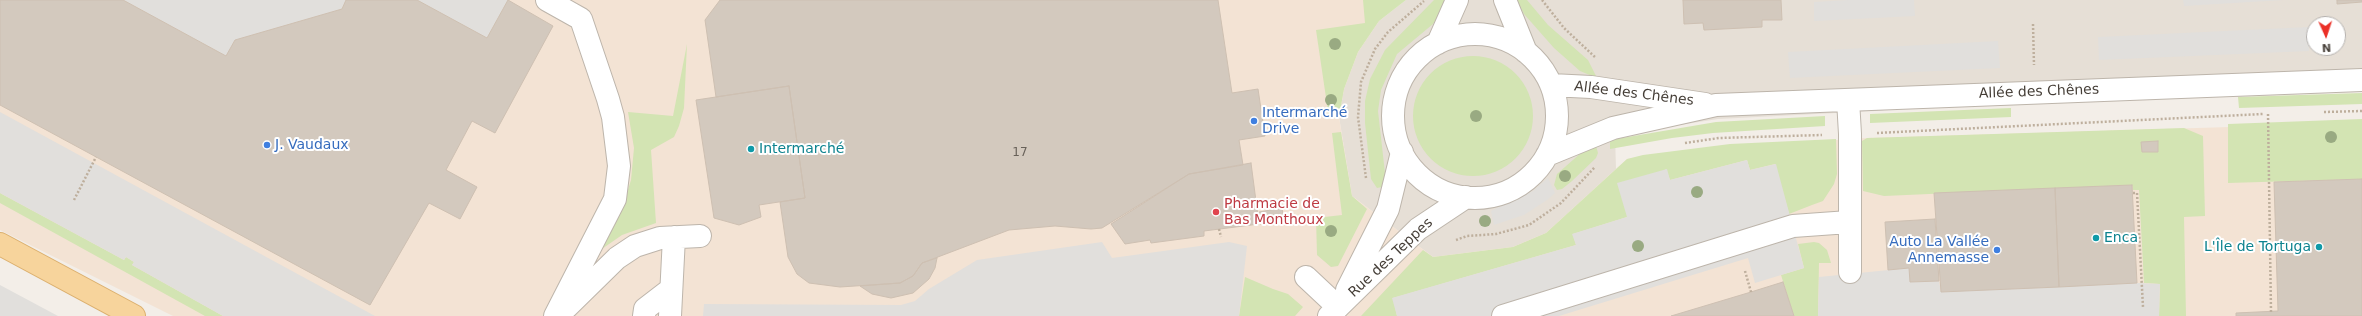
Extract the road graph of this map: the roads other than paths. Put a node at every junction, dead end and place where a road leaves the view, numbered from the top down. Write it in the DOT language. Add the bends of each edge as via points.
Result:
graph roads {
  1 [pos="547,0"];
  2 [pos="1457,0"];
  3 [pos="1505,0"];
  4 [pos="1438,43"];
  5 [pos="1526,52"];
  6 [pos="2362,80"];
  7 [pos="1552,85"];
  8 [pos="1848,100"];
  9 [pos="1716,105"];
  10 [pos="1402,152"];
  11 [pos="1547,155"];
  12 [pos="1466,197"];
  13 [pos="1848,222"];
  14 [pos="700,236"];
  15 [pos="674,237"];
  16 [pos="0,244"];
  17 [pos="1850,272"];
  18 [pos="1306,277"];
  19 [pos="671,289"];
  20 [pos="1333,312"];
  21 [pos="642,314"];
  22 [pos="134,316"];
  23 [pos="556,316"];
  24 [pos="670,316"];
  25 [pos="1503,316"];
  1 -- 23 [label="street" via="581,19 613,117 619,166 618,192"];
  2 -- 4 [label="street"];
  3 -- 5 [label="street"];
  4 -- 5 [label="street" via="1456,36 1474,34 1493,36 1510,42"];
  4 -- 10 [label="street" via="1421,54 1407,71 1397,90 1393,110 1394,132"];
  5 -- 7 [label="street" via="1541,66"];
  6 -- 8 [label="street, Allée des Chênes"];
  7 -- 9 [label="street, Allée des Chênes" via="1591,87"];
  7 -- 11 [label="street" via="1557,108 1556,133"];
  8 -- 9 [label="street, Allée des Chênes"];
  8 -- 13 [label="street"];
  9 -- 11 [label="street, Allée des Chênes" via="1613,128"];
  10 -- 12 [label="street" via="1413,169 1428,183 1446,192"];
  10 -- 20 [label="street, Rue des Teppes" via="1388,209"];
  11 -- 12 [label="street" via="1532,175 1513,189 1490,196"];
  12 -- 20 [label="street, Rue des Teppes" via="1418,229"];
  13 -- 17 [label="street"];
  13 -- 25 [label="street" via="1793,226"];
  14 -- 15 [label="street"];
  15 -- 19 [label="street"];
  15 -- 23 [label="street" via="635,246 617,258"];
  16 -- 22 [label="main road"];
  18 -- 20 [label="street"];
  19 -- 21 [label="street"];
  19 -- 24 [label="street"];
}
